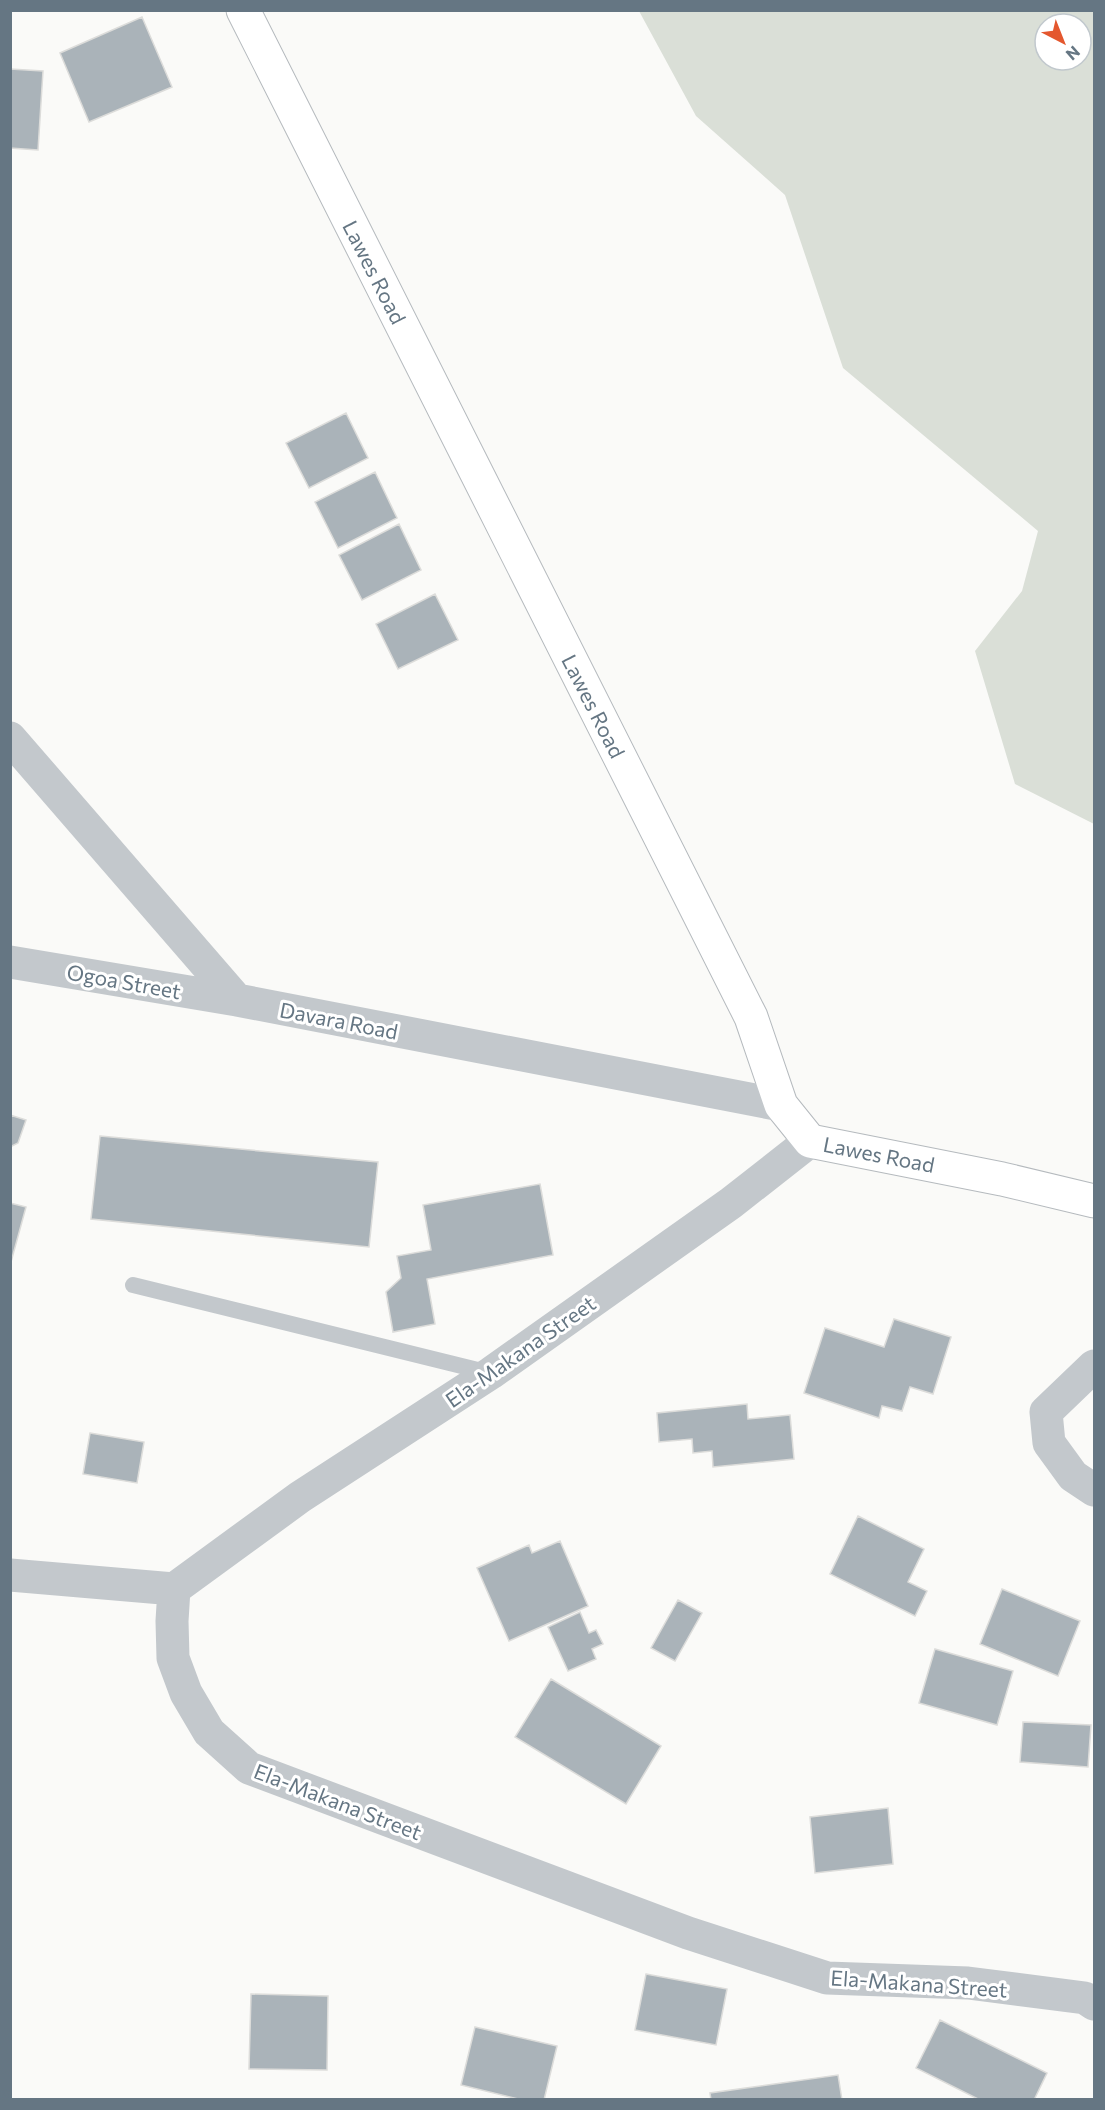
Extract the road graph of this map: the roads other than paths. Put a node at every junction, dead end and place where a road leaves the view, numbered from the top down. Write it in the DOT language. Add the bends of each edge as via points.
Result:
graph roads {
  1 [pos="243,10"];
  2 [pos="10,738"];
  3 [pos="10,962"];
  4 [pos="237,1000"];
  5 [pos="781,1105"];
  6 [pos="810,1141"];
  7 [pos="1095,1200"];
  8 [pos="133,1285"];
  9 [pos="1095,1366"];
  10 [pos="491,1373"];
  11 [pos="1095,1490"];
  12 [pos="10,1575"];
  13 [pos="174,1589"];
  14 [pos="1095,2004"];
  1 -- 5 [label="main road, Lawes Road" via="751,1017"];
  2 -- 4 [label="street"];
  3 -- 4 [label="street, Ogoa Street"];
  4 -- 5 [label="street, Davara Road"];
  5 -- 6 [label="main road, Lawes Road"];
  6 -- 7 [label="main road, Lawes Road"];
  6 -- 10 [label="street, Ela-Makana Street" via="731,1203"];
  8 -- 10 [label="lane"];
  9 -- 11 [label="street" via="1046,1412 1048,1443 1073,1476"];
  10 -- 13 [label="street, Ela-Makana Street" via="300,1497"];
  12 -- 13 [label="street"];
  13 -- 14 [label="street, Ela-Makana Street" via="173,1658 186,1693 209,1732 249,1768 688,1933 827,1978 968,1983 1085,1998"];
}
